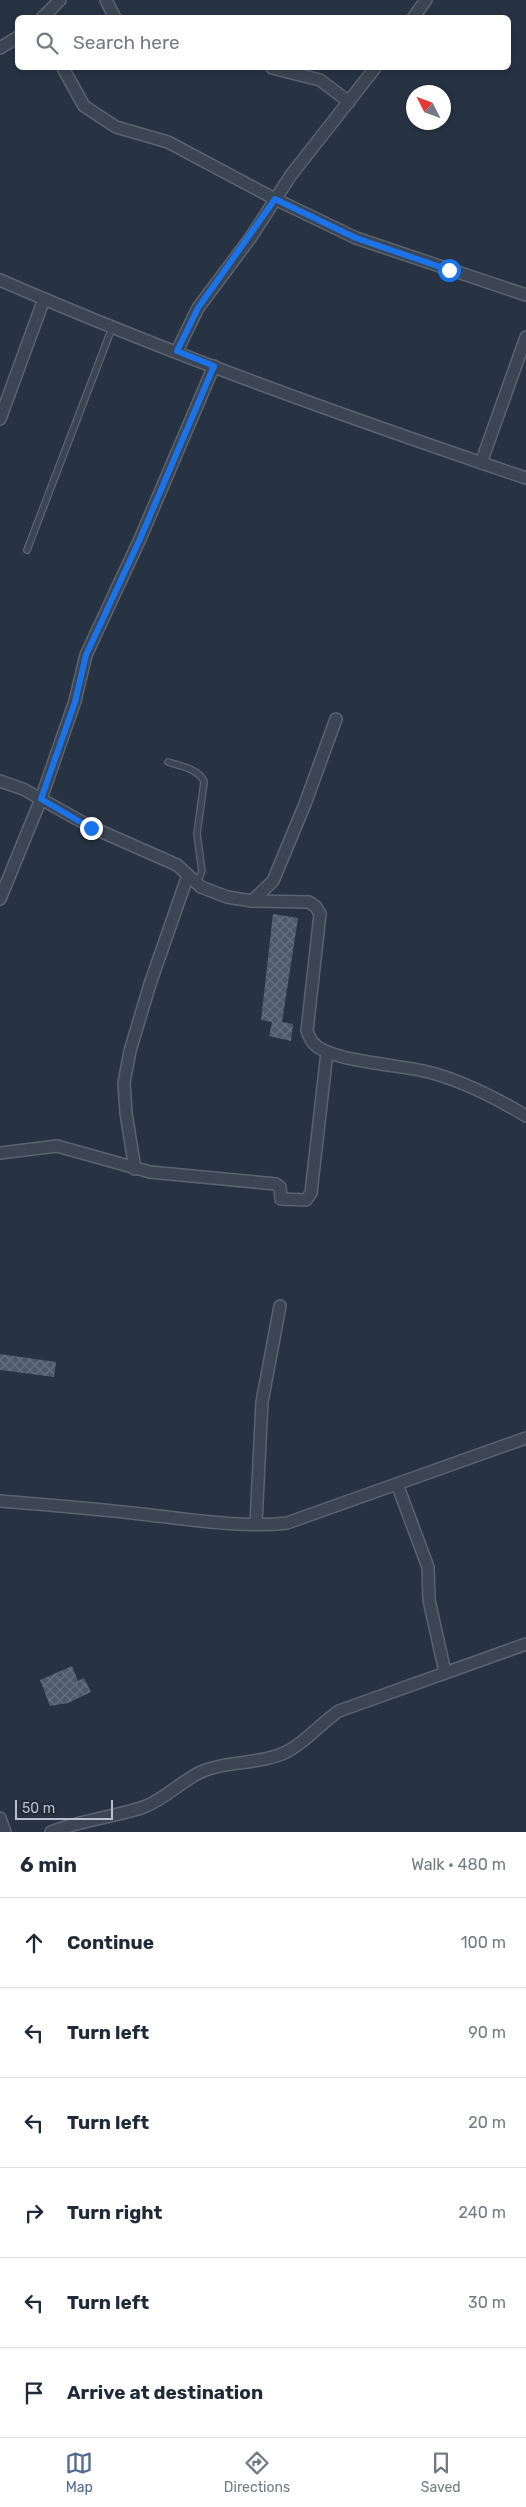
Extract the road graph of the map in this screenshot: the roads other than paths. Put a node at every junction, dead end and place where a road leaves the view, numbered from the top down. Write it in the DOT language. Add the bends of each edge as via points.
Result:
graph roads {
  1 [pos="60,0"];
  2 [pos="106,0"];
  3 [pos="426,0"];
  4 [pos="45,15"];
  5 [pos="114,15"];
  6 [pos="415,15"];
  7 [pos="15,39"];
  8 [pos="0,48"];
  9 [pos="65,70"];
  10 [pos="280,70"];
  11 [pos="373,70"];
  12 [pos="349,102"];
  13 [pos="275,199"];
  14 [pos="0,280"];
  15 [pos="526,295"];
  16 [pos="44,299"];
  17 [pos="112,328"];
  18 [pos="526,337"];
  19 [pos="177,351"];
  20 [pos="214,366"];
  21 [pos="2,406"];
  22 [pos="0,419"];
  23 [pos="481,463"];
  24 [pos="526,478"];
  25 [pos="27,550"];
  26 [pos="336,720"];
  27 [pos="168,762"];
  28 [pos="0,781"];
  29 [pos="41,799"];
  30 [pos="192,879"];
  31 [pos="0,899"];
  32 [pos="252,901"];
  33 [pos="327,1052"];
  34 [pos="526,1116"];
  35 [pos="0,1153"];
  36 [pos="135,1169"];
  37 [pos="280,1306"];
  38 [pos="526,1438"];
  39 [pos="397,1484"];
  40 [pos="0,1501"];
  41 [pos="256,1523"];
  42 [pos="526,1644"];
  43 [pos="445,1672"];
  44 [pos="0,1818"];
  45 [pos="5,1832"];
  46 [pos="51,1832"];
  1 -- 4 [label="street"];
  2 -- 5 [label="street"];
  3 -- 6 [label="street"];
  7 -- 8 [label="street"];
  9 -- 13 [label="street" via="78,98 103,121 168,142"];
  10 -- 12 [label="street" via="320,80"];
  11 -- 12 [label="street"];
  12 -- 13 [label="street" via="290,175"];
  13 -- 15 [label="street" via="356,238"];
  13 -- 19 [label="street" via="198,308"];
  14 -- 16 [label="street"];
  16 -- 17 [label="street"];
  16 -- 21 [label="street"];
  17 -- 19 [label="street"];
  17 -- 25 [label="lane"];
  18 -- 23 [label="street"];
  19 -- 20 [label="street"];
  20 -- 23 [label="street"];
  20 -- 29 [label="street" via="86,655 75,702"];
  21 -- 22 [label="street"];
  23 -- 24 [label="street"];
  26 -- 32 [label="street" via="273,881"];
  27 -- 30 [label="lane" via="195,772 204,782 197,834 202,871"];
  28 -- 29 [label="street"];
  29 -- 30 [label="street" via="91,828 177,865"];
  29 -- 31 [label="street"];
  30 -- 32 [label="street" via="201,887 227,897"];
  30 -- 36 [label="street" via="150,984 130,1051 124,1083"];
  32 -- 33 [label="street" via="308,902 320,914 307,1030 311,1043"];
  33 -- 34 [label="street" via="426,1071 470,1087"];
  33 -- 36 [label="street" via="311,1193 306,1200 281,1199 280,1187 276,1184"];
  35 -- 36 [label="street" via="57,1146"];
  37 -- 41 [label="street" via="262,1402"];
  38 -- 39 [label="street"];
  39 -- 41 [label="street" via="287,1523"];
  39 -- 43 [label="street" via="428,1567 428,1600"];
  40 -- 41 [label="street" via="222,1523"];
  42 -- 43 [label="street"];
  43 -- 46 [label="street" via="339,1711 287,1752 202,1771 172,1793 144,1806"];
  44 -- 45 [label="street"];
}
